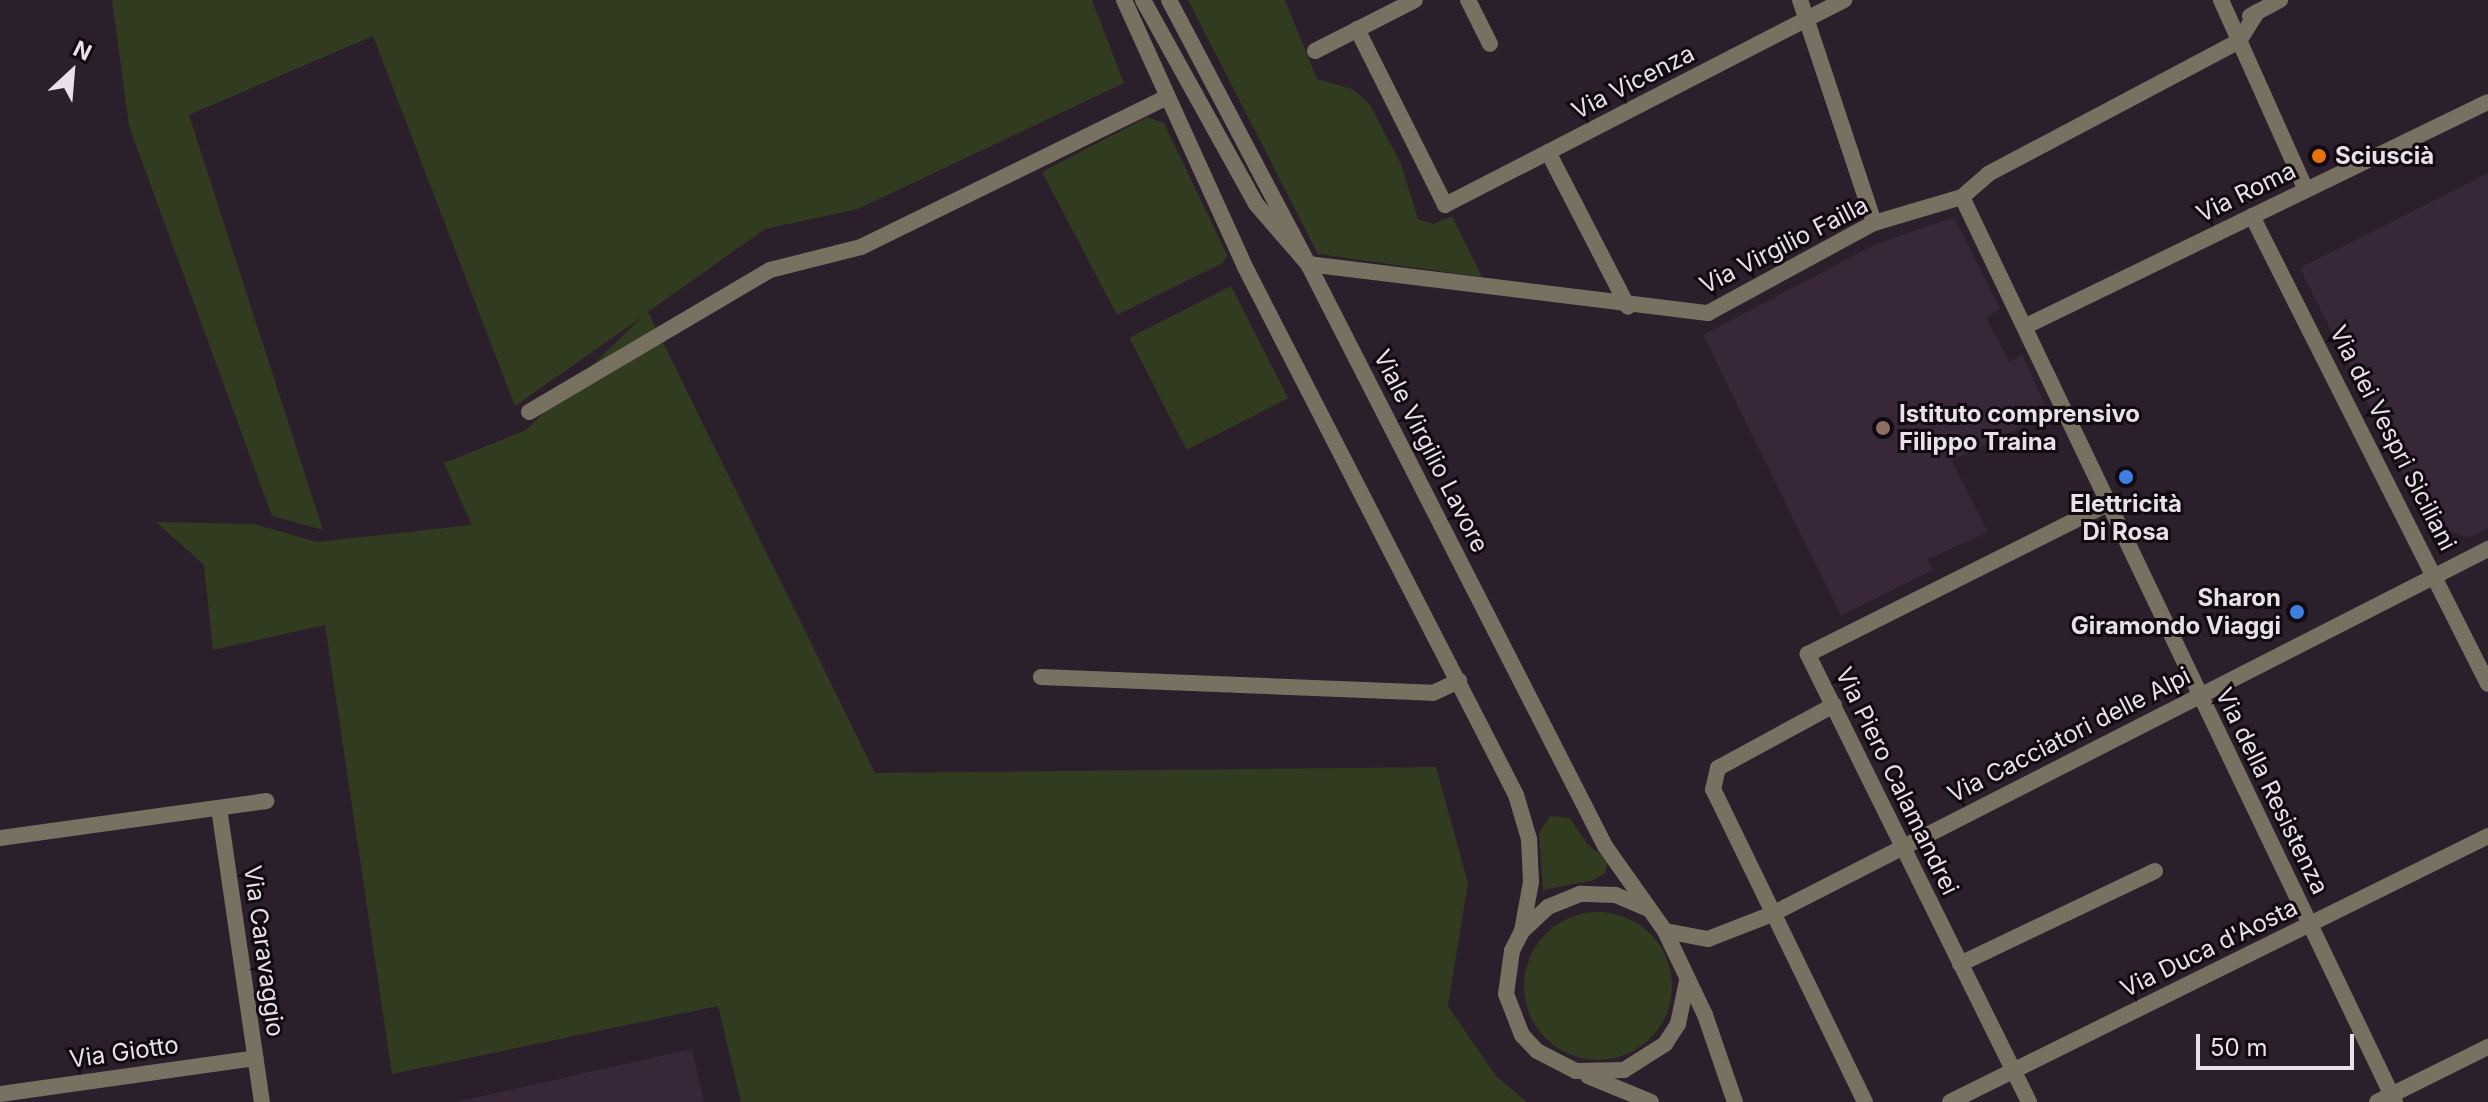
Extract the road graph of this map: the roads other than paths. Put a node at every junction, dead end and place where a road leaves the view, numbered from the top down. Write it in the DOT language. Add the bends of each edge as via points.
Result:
graph roads {
  1 [pos="1124,0"];
  2 [pos="1143,0"];
  3 [pos="1169,0"];
  4 [pos="1415,0"];
  5 [pos="1468,0"];
  6 [pos="1800,0"];
  7 [pos="1844,0"];
  8 [pos="2221,0"];
  9 [pos="2280,0"];
  10 [pos="2257,12"];
  11 [pos="1809,18"];
  12 [pos="2232,25"];
  13 [pos="1357,29"];
  14 [pos="2239,41"];
  15 [pos="1490,44"];
  16 [pos="1315,51"];
  17 [pos="1167,97"];
  18 [pos="2488,102"];
  19 [pos="1548,152"];
  20 [pos="2306,190"];
  21 [pos="1962,197"];
  22 [pos="2252,216"];
  23 [pos="1874,223"];
  24 [pos="1308,264"];
  25 [pos="1628,307"];
  26 [pos="2026,326"];
  27 [pos="529,412"];
  28 [pos="2110,503"];
  29 [pos="2488,549"];
  30 [pos="2436,576"];
  31 [pos="1041,677"];
  32 [pos="1459,681"];
  33 [pos="2488,684"];
  34 [pos="2200,696"];
  35 [pos="1834,705"];
  36 [pos="266,801"];
  37 [pos="219,808"];
  38 [pos="2488,836"];
  39 [pos="0,838"];
  40 [pos="1903,846"];
  41 [pos="2155,871"];
  42 [pos="1648,909"];
  43 [pos="1772,914"];
  44 [pos="2310,924"];
  45 [pos="1522,931"];
  46 [pos="1665,931"];
  47 [pos="1960,964"];
  48 [pos="1687,977"];
  49 [pos="2488,1047"];
  50 [pos="255,1058"];
  51 [pos="1576,1071"];
  52 [pos="2013,1071"];
  53 [pos="0,1095"];
  54 [pos="2388,1100"];
  55 [pos="1,1102"];
  56 [pos="262,1102"];
  57 [pos="1651,1102"];
  58 [pos="1735,1102"];
  59 [pos="1865,1102"];
  60 [pos="1950,1102"];
  61 [pos="2029,1102"];
  1 -- 17 [label="street"];
  2 -- 24 [label="street, Viale Virgilio Lavore" via="1256,204"];
  3 -- 24 [label="street"];
  4 -- 13 [label="street"];
  5 -- 15 [label="street"];
  6 -- 11 [label="street"];
  7 -- 11 [label="street, Via Vicenza"];
  8 -- 12 [label="street"];
  9 -- 10 [label="street"];
  10 -- 12 [label="street"];
  10 -- 14 [label="street"];
  11 -- 19 [label="street, Via Vicenza"];
  11 -- 23 [label="street"];
  12 -- 14 [label="street"];
  13 -- 16 [label="street"];
  13 -- 19 [label="street, Via Vicenza" via="1445,205"];
  14 -- 20 [label="street"];
  14 -- 21 [label="street, Via Virgilio Failla" via="1988,174"];
  17 -- 27 [label="street" via="861,247 770,270"];
  17 -- 32 [label="street" via="1244,265"];
  18 -- 20 [label="street, Via Roma"];
  19 -- 25 [label="street"];
  20 -- 22 [label="street, Via Roma"];
  21 -- 23 [label="street, Via Virgilio Failla"];
  21 -- 26 [label="street, Via della Resistenza"];
  22 -- 26 [label="street, Via Roma"];
  22 -- 30 [label="street, Via dei Vespri Siciliani"];
  23 -- 25 [label="street, Via Virgilio Failla" via="1708,313"];
  24 -- 25 [label="street, Via Virgilio Failla"];
  24 -- 42 [label="street, Viale Virgilio Lavore" via="1605,846"];
  26 -- 28 [label="street, Via della Resistenza"];
  28 -- 34 [label="street, Via della Resistenza"];
  28 -- 35 [label="street, Via Piero Calamandrei" via="1808,654"];
  29 -- 30 [label="street, Via Cacciatori delle Alpi"];
  30 -- 33 [label="street, Via dei Vespri Siciliani"];
  30 -- 34 [label="street, Via Cacciatori delle Alpi"];
  31 -- 32 [label="street" via="1433,693"];
  32 -- 45 [label="street" via="1516,795 1529,839 1531,882"];
  34 -- 40 [label="street, Via Cacciatori delle Alpi"];
  34 -- 44 [label="street, Via della Resistenza"];
  35 -- 40 [label="street, Via Piero Calamandrei"];
  35 -- 43 [label="street" via="1718,768 1713,776 1713,789"];
  36 -- 37 [label="street"];
  37 -- 39 [label="street"];
  37 -- 50 [label="street, Via Caravaggio"];
  38 -- 44 [label="street, Via Duca d'Aosta"];
  40 -- 43 [label="street, Via Cacciatori delle Alpi"];
  40 -- 47 [label="street, Via Piero Calamandrei"];
  41 -- 47 [label="street"];
  42 -- 45 [label="street" via="1615,895 1580,894 1548,907"];
  42 -- 46 [label="street, Viale Virgilio Lavore"];
  43 -- 46 [label="street, Via Cacciatori delle Alpi" via="1708,939"];
  43 -- 59 [label="street"];
  44 -- 52 [label="street, Via Duca d'Aosta"];
  44 -- 54 [label="street, Via della Resistenza"];
  45 -- 51 [label="street" via="1507,972 1512,1015 1537,1051"];
  46 -- 48 [label="street"];
  47 -- 52 [label="street, Via Piero Calamandrei"];
  48 -- 51 [label="street" via="1678,1024 1646,1060 1624,1070"];
  48 -- 58 [label="street"];
  49 -- 54 [label="street"];
  50 -- 53 [label="street, Via Giotto"];
  50 -- 56 [label="street, Via Caravaggio"];
  51 -- 57 [label="street"];
  52 -- 60 [label="street, Via Duca d'Aosta"];
  52 -- 61 [label="street, Via Piero Calamandrei"];
  53 -- 55 [label="street"];
}
